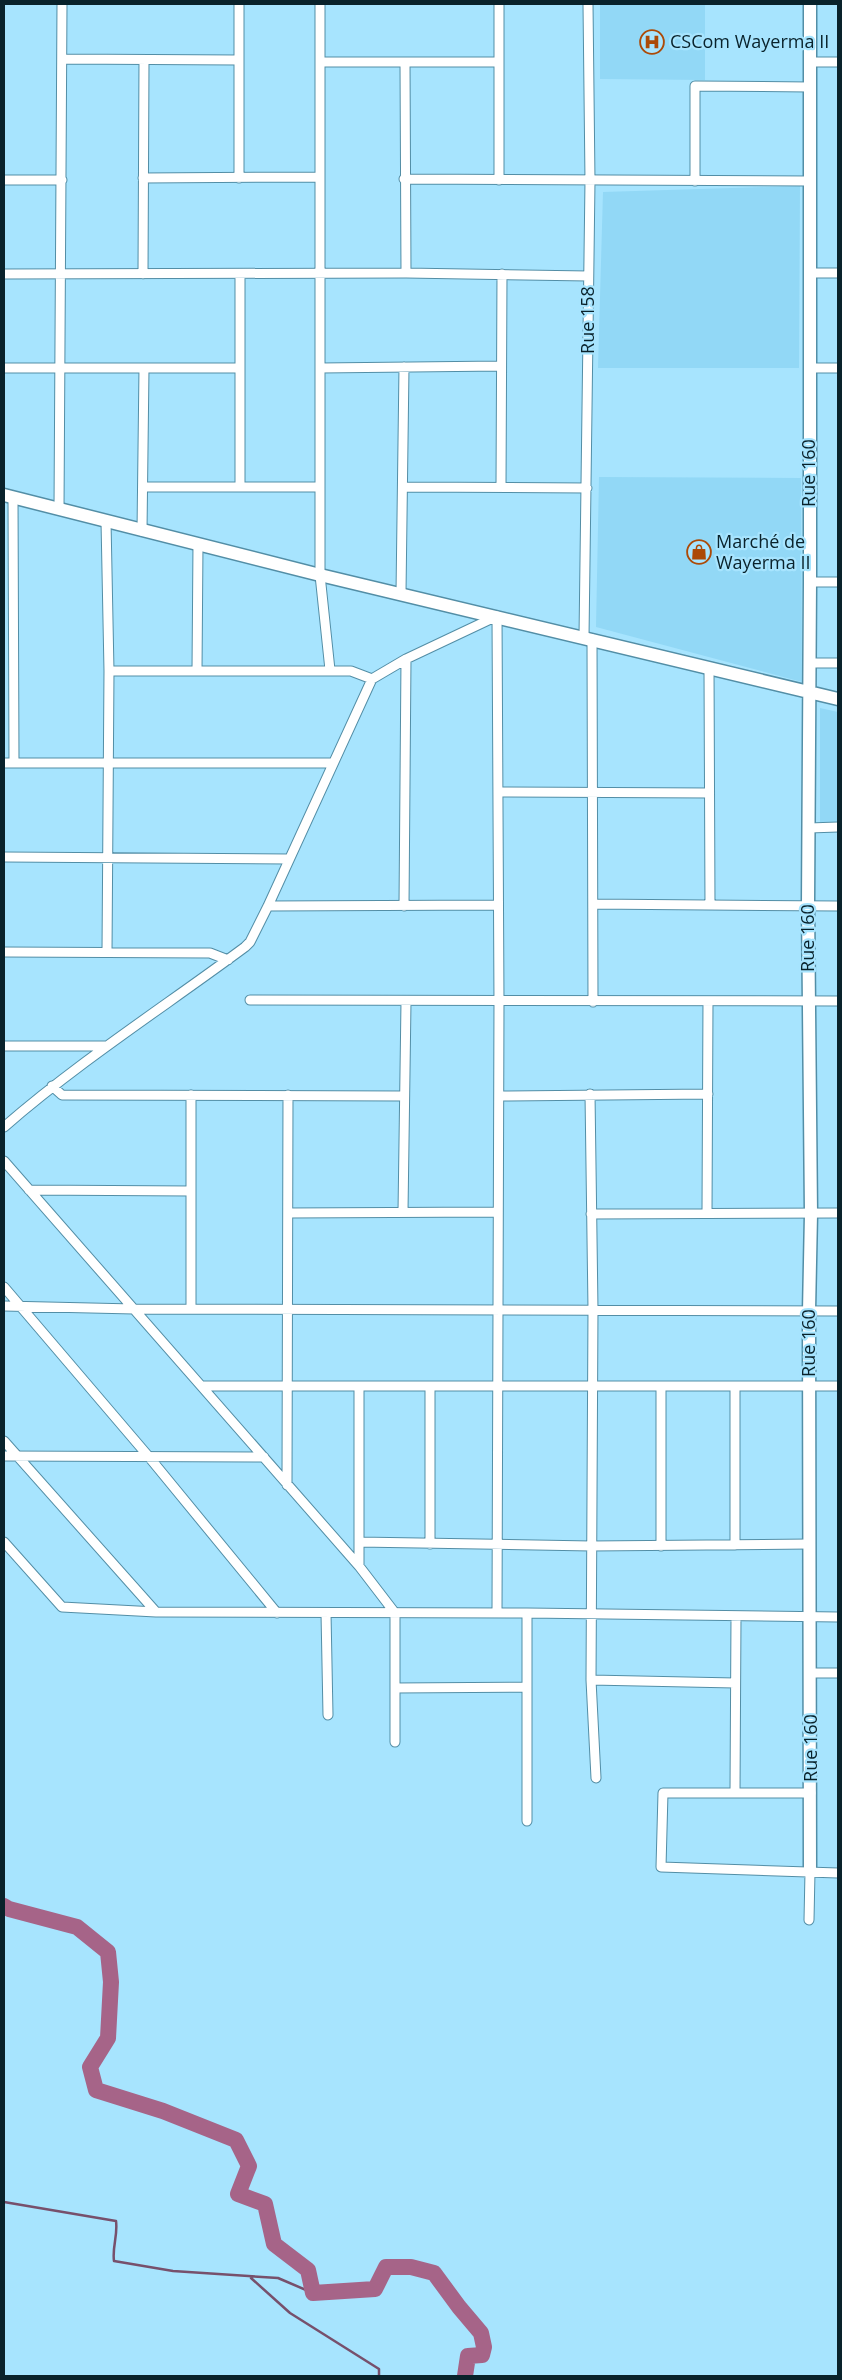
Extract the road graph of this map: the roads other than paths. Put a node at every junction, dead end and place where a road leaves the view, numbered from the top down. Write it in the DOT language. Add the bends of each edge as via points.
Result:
graph roads {
  1 [pos="62,4"];
  2 [pos="239,4"];
  3 [pos="320,4"];
  4 [pos="499,4"];
  5 [pos="588,4"];
  6 [pos="810,4"];
  7 [pos="62,59"];
  8 [pos="144,60"];
  9 [pos="238,60"];
  10 [pos="320,62"];
  11 [pos="406,62"];
  12 [pos="499,62"];
  13 [pos="809,62"];
  14 [pos="838,62"];
  15 [pos="809,87"];
  16 [pos="319,177"];
  17 [pos="143,178"];
  18 [pos="239,178"];
  19 [pos="404,179"];
  20 [pos="4,180"];
  21 [pos="62,180"];
  22 [pos="499,180"];
  23 [pos="590,181"];
  24 [pos="695,181"];
  25 [pos="809,181"];
  26 [pos="406,273"];
  27 [pos="810,273"];
  28 [pos="838,273"];
  29 [pos="4,274"];
  30 [pos="62,274"];
  31 [pos="143,274"];
  32 [pos="240,274"];
  33 [pos="319,274"];
  34 [pos="502,274"];
  35 [pos="588,276"];
  36 [pos="501,366"];
  37 [pos="404,367"];
  38 [pos="4,368"];
  39 [pos="62,368"];
  40 [pos="144,368"];
  41 [pos="240,368"];
  42 [pos="321,368"];
  43 [pos="809,368"];
  44 [pos="838,368"];
  45 [pos="501,486"];
  46 [pos="143,487"];
  47 [pos="240,487"];
  48 [pos="320,487"];
  49 [pos="403,487"];
  50 [pos="587,488"];
  51 [pos="8,496"];
  52 [pos="59,509"];
  53 [pos="106,521"];
  54 [pos="142,531"];
  55 [pos="198,544"];
  56 [pos="320,575"];
  57 [pos="810,582"];
  58 [pos="838,582"];
  59 [pos="8,589"];
  60 [pos="400,594"];
  61 [pos="497,616"];
  62 [pos="588,638"];
  63 [pos="406,659"];
  64 [pos="810,663"];
  65 [pos="838,663"];
  66 [pos="709,668"];
  67 [pos="197,670"];
  68 [pos="330,670"];
  69 [pos="109,671"];
  70 [pos="372,679"];
  71 [pos="808,692"];
  72 [pos="838,699"];
  73 [pos="4,763"];
  74 [pos="14,763"];
  75 [pos="108,763"];
  76 [pos="333,763"];
  77 [pos="498,792"];
  78 [pos="593,792"];
  79 [pos="709,793"];
  80 [pos="838,827"];
  81 [pos="809,828"];
  82 [pos="4,856"];
  83 [pos="108,856"];
  84 [pos="289,859"];
  85 [pos="593,904"];
  86 [pos="498,905"];
  87 [pos="710,905"];
  88 [pos="808,905"];
  89 [pos="268,906"];
  90 [pos="404,906"];
  91 [pos="838,906"];
  92 [pos="4,952"];
  93 [pos="107,952"];
  94 [pos="228,960"];
  95 [pos="250,1000"];
  96 [pos="708,1001"];
  97 [pos="808,1001"];
  98 [pos="838,1001"];
  99 [pos="406,1002"];
  100 [pos="499,1002"];
  101 [pos="593,1002"];
  102 [pos="4,1046"];
  103 [pos="106,1046"];
  104 [pos="52,1086"];
  105 [pos="288,1094"];
  106 [pos="590,1094"];
  107 [pos="708,1094"];
  108 [pos="191,1095"];
  109 [pos="404,1096"];
  110 [pos="498,1096"];
  111 [pos="4,1127"];
  112 [pos="4,1161"];
  113 [pos="30,1190"];
  114 [pos="191,1190"];
  115 [pos="403,1212"];
  116 [pos="497,1212"];
  117 [pos="288,1213"];
  118 [pos="707,1213"];
  119 [pos="838,1213"];
  120 [pos="591,1214"];
  121 [pos="811,1214"];
  122 [pos="4,1287"];
  123 [pos="4,1306"];
  124 [pos="20,1306"];
  125 [pos="134,1309"];
  126 [pos="191,1309"];
  127 [pos="593,1309"];
  128 [pos="287,1310"];
  129 [pos="497,1310"];
  130 [pos="809,1311"];
  131 [pos="838,1311"];
  132 [pos="497,1385"];
  133 [pos="809,1385"];
  134 [pos="202,1386"];
  135 [pos="359,1386"];
  136 [pos="430,1386"];
  137 [pos="591,1386"];
  138 [pos="661,1386"];
  139 [pos="735,1386"];
  140 [pos="838,1386"];
  141 [pos="287,1387"];
  142 [pos="4,1441"];
  143 [pos="4,1456"];
  144 [pos="17,1456"];
  145 [pos="264,1457"];
  146 [pos="149,1458"];
  147 [pos="286,1485"];
  148 [pos="4,1542"];
  149 [pos="359,1542"];
  150 [pos="430,1544"];
  151 [pos="810,1544"];
  152 [pos="498,1545"];
  153 [pos="735,1545"];
  154 [pos="591,1546"];
  155 [pos="661,1546"];
  156 [pos="359,1566"];
  157 [pos="156,1612"];
  158 [pos="277,1613"];
  159 [pos="326,1613"];
  160 [pos="396,1613"];
  161 [pos="497,1613"];
  162 [pos="527,1613"];
  163 [pos="592,1614"];
  164 [pos="736,1617"];
  165 [pos="811,1617"];
  166 [pos="838,1617"];
  167 [pos="811,1673"];
  168 [pos="838,1673"];
  169 [pos="591,1680"];
  170 [pos="735,1683"];
  171 [pos="527,1687"];
  172 [pos="395,1688"];
  173 [pos="328,1715"];
  174 [pos="396,1742"];
  175 [pos="596,1778"];
  176 [pos="735,1793"];
  177 [pos="811,1793"];
  178 [pos="527,1821"];
  179 [pos="810,1872"];
  180 [pos="838,1873"];
  181 [pos="809,1920"];
  1 -- 7 [label="street"];
  2 -- 9 [label="street"];
  3 -- 10 [label="street"];
  4 -- 12 [label="street"];
  5 -- 23 [label="street, Rue 158"];
  6 -- 13 [label="street, Rue 160"];
  7 -- 8 [label="street"];
  7 -- 21 [label="street"];
  8 -- 9 [label="street"];
  8 -- 17 [label="street"];
  9 -- 18 [label="street"];
  10 -- 11 [label="street"];
  10 -- 16 [label="street"];
  11 -- 12 [label="street"];
  11 -- 19 [label="street"];
  12 -- 22 [label="street"];
  13 -- 14 [label="street"];
  13 -- 15 [label="street, Rue 160"];
  15 -- 24 [label="street" via="695,86"];
  15 -- 25 [label="street, Rue 160"];
  16 -- 18 [label="street"];
  16 -- 33 [label="street"];
  17 -- 18 [label="street"];
  17 -- 31 [label="street"];
  19 -- 22 [label="street"];
  19 -- 26 [label="street"];
  20 -- 21 [label="street"];
  21 -- 30 [label="street"];
  22 -- 23 [label="street"];
  23 -- 24 [label="street"];
  23 -- 35 [label="street, Rue 158"];
  24 -- 25 [label="street"];
  25 -- 27 [label="street, Rue 160"];
  26 -- 33 [label="street"];
  26 -- 34 [label="street"];
  27 -- 28 [label="street"];
  27 -- 43 [label="street, Rue 160"];
  29 -- 30 [label="street"];
  30 -- 31 [label="street"];
  30 -- 39 [label="street"];
  31 -- 32 [label="street"];
  32 -- 33 [label="street"];
  32 -- 41 [label="street"];
  33 -- 42 [label="street"];
  34 -- 35 [label="street"];
  34 -- 36 [label="street"];
  35 -- 50 [label="street, Rue 158"];
  36 -- 37 [label="street"];
  36 -- 45 [label="street"];
  37 -- 42 [label="street"];
  37 -- 49 [label="street"];
  38 -- 39 [label="street"];
  39 -- 40 [label="street"];
  39 -- 52 [label="street"];
  40 -- 41 [label="street"];
  40 -- 46 [label="street"];
  41 -- 47 [label="street"];
  42 -- 48 [label="street"];
  43 -- 44 [label="street"];
  43 -- 57 [label="street, Rue 160"];
  45 -- 49 [label="street"];
  45 -- 50 [label="street"];
  46 -- 47 [label="street"];
  46 -- 54 [label="street"];
  47 -- 48 [label="street"];
  48 -- 56 [label="street"];
  49 -- 60 [label="street"];
  50 -- 62 [label="street, Rue 158"];
  51 -- 52 [label="street"];
  51 -- 59 [label="street"];
  52 -- 53 [label="street"];
  53 -- 54 [label="street"];
  53 -- 69 [label="street"];
  54 -- 55 [label="street"];
  55 -- 56 [label="street"];
  55 -- 67 [label="street"];
  56 -- 60 [label="street"];
  56 -- 68 [label="street"];
  57 -- 58 [label="street"];
  57 -- 64 [label="street, Rue 160"];
  59 -- 74 [label="street"];
  60 -- 61 [label="street"];
  61 -- 62 [label="street"];
  61 -- 63 [label="street"];
  61 -- 77 [label="street"];
  62 -- 66 [label="street"];
  62 -- 78 [label="street, Rue 158"];
  63 -- 70 [label="street"];
  63 -- 90 [label="street"];
  64 -- 65 [label="street"];
  64 -- 71 [label="street, Rue 160"];
  66 -- 71 [label="street"];
  66 -- 79 [label="street"];
  67 -- 68 [label="street"];
  67 -- 69 [label="street"];
  68 -- 70 [label="street" via="351,670"];
  69 -- 75 [label="street"];
  70 -- 76 [label="street"];
  71 -- 72 [label="street"];
  71 -- 81 [label="street, Rue 160"];
  73 -- 74 [label="street"];
  74 -- 75 [label="street"];
  75 -- 76 [label="street"];
  75 -- 83 [label="street"];
  76 -- 84 [label="street"];
  77 -- 78 [label="street"];
  77 -- 86 [label="street"];
  78 -- 79 [label="street"];
  78 -- 85 [label="street, Rue 158"];
  79 -- 87 [label="street"];
  80 -- 81 [label="street"];
  81 -- 88 [label="street, Rue 160"];
  82 -- 83 [label="street"];
  83 -- 84 [label="street"];
  83 -- 93 [label="street"];
  84 -- 89 [label="street"];
  85 -- 87 [label="street"];
  85 -- 101 [label="street, Rue 158"];
  86 -- 90 [label="street"];
  86 -- 100 [label="street"];
  87 -- 88 [label="street"];
  88 -- 91 [label="street"];
  88 -- 97 [label="street, Rue 160"];
  89 -- 90 [label="street"];
  89 -- 94 [label="street" via="250,942"];
  92 -- 93 [label="street"];
  93 -- 94 [label="street" via="210,953"];
  94 -- 103 [label="street"];
  95 -- 99 [label="street"];
  96 -- 97 [label="street"];
  96 -- 101 [label="street"];
  96 -- 107 [label="street"];
  97 -- 98 [label="street"];
  97 -- 121 [label="street, Rue 160"];
  99 -- 100 [label="street"];
  99 -- 109 [label="street"];
  100 -- 101 [label="street"];
  100 -- 110 [label="street"];
  102 -- 103 [label="street"];
  103 -- 104 [label="street"];
  104 -- 108 [label="street" via="62,1095"];
  104 -- 111 [label="street"];
  105 -- 108 [label="street"];
  105 -- 109 [label="street"];
  105 -- 117 [label="street"];
  106 -- 107 [label="street"];
  106 -- 110 [label="street"];
  106 -- 120 [label="street"];
  107 -- 118 [label="street"];
  108 -- 114 [label="street"];
  109 -- 115 [label="street"];
  110 -- 116 [label="street"];
  112 -- 113 [label="street"];
  113 -- 114 [label="street"];
  113 -- 125 [label="street"];
  114 -- 126 [label="street"];
  115 -- 116 [label="street"];
  115 -- 117 [label="street"];
  116 -- 129 [label="street"];
  117 -- 128 [label="street"];
  118 -- 120 [label="street"];
  118 -- 121 [label="street"];
  119 -- 121 [label="street"];
  120 -- 127 [label="street"];
  121 -- 130 [label="street, Rue 160"];
  122 -- 124 [label="street"];
  123 -- 124 [label="street"];
  124 -- 125 [label="street"];
  124 -- 146 [label="street"];
  125 -- 126 [label="street"];
  125 -- 134 [label="street"];
  126 -- 128 [label="street"];
  127 -- 129 [label="street"];
  127 -- 130 [label="street"];
  127 -- 137 [label="street"];
  128 -- 129 [label="street"];
  128 -- 141 [label="street"];
  129 -- 132 [label="street"];
  130 -- 131 [label="street"];
  130 -- 133 [label="street, Rue 160"];
  132 -- 136 [label="street"];
  132 -- 137 [label="street"];
  132 -- 152 [label="street"];
  133 -- 139 [label="street"];
  133 -- 140 [label="street"];
  133 -- 151 [label="street, Rue 160"];
  134 -- 141 [label="street"];
  134 -- 145 [label="street"];
  135 -- 136 [label="street"];
  135 -- 141 [label="street"];
  135 -- 149 [label="street"];
  136 -- 150 [label="street"];
  137 -- 138 [label="street"];
  137 -- 154 [label="street"];
  138 -- 139 [label="street"];
  138 -- 155 [label="street"];
  139 -- 153 [label="street"];
  141 -- 147 [label="street"];
  142 -- 144 [label="street"];
  143 -- 144 [label="street"];
  144 -- 146 [label="street"];
  144 -- 157 [label="street"];
  145 -- 146 [label="street"];
  145 -- 147 [label="street"];
  146 -- 158 [label="street"];
  147 -- 156 [label="street"];
  148 -- 157 [label="street" via="62,1607"];
  149 -- 150 [label="street"];
  149 -- 156 [label="street"];
  150 -- 152 [label="street"];
  151 -- 153 [label="street"];
  151 -- 165 [label="street, Rue 160"];
  152 -- 154 [label="street"];
  152 -- 161 [label="street"];
  153 -- 155 [label="street"];
  154 -- 155 [label="street"];
  154 -- 163 [label="street"];
  156 -- 160 [label="street"];
  157 -- 158 [label="street"];
  158 -- 159 [label="street"];
  159 -- 160 [label="street"];
  159 -- 173 [label="street"];
  160 -- 161 [label="street"];
  160 -- 172 [label="street"];
  161 -- 162 [label="street"];
  162 -- 163 [label="street"];
  162 -- 171 [label="street"];
  163 -- 164 [label="street"];
  163 -- 169 [label="street"];
  164 -- 165 [label="street"];
  164 -- 170 [label="street"];
  165 -- 166 [label="street"];
  165 -- 167 [label="street, Rue 160"];
  167 -- 168 [label="street"];
  167 -- 177 [label="street, Rue 160"];
  169 -- 170 [label="street"];
  169 -- 175 [label="street"];
  170 -- 176 [label="street"];
  171 -- 172 [label="street"];
  171 -- 178 [label="street"];
  172 -- 174 [label="street"];
  176 -- 177 [label="street"];
  176 -- 179 [label="street" via="663,1793 661,1868"];
  177 -- 179 [label="street, Rue 160"];
  179 -- 180 [label="street"];
  179 -- 181 [label="street"];
}
